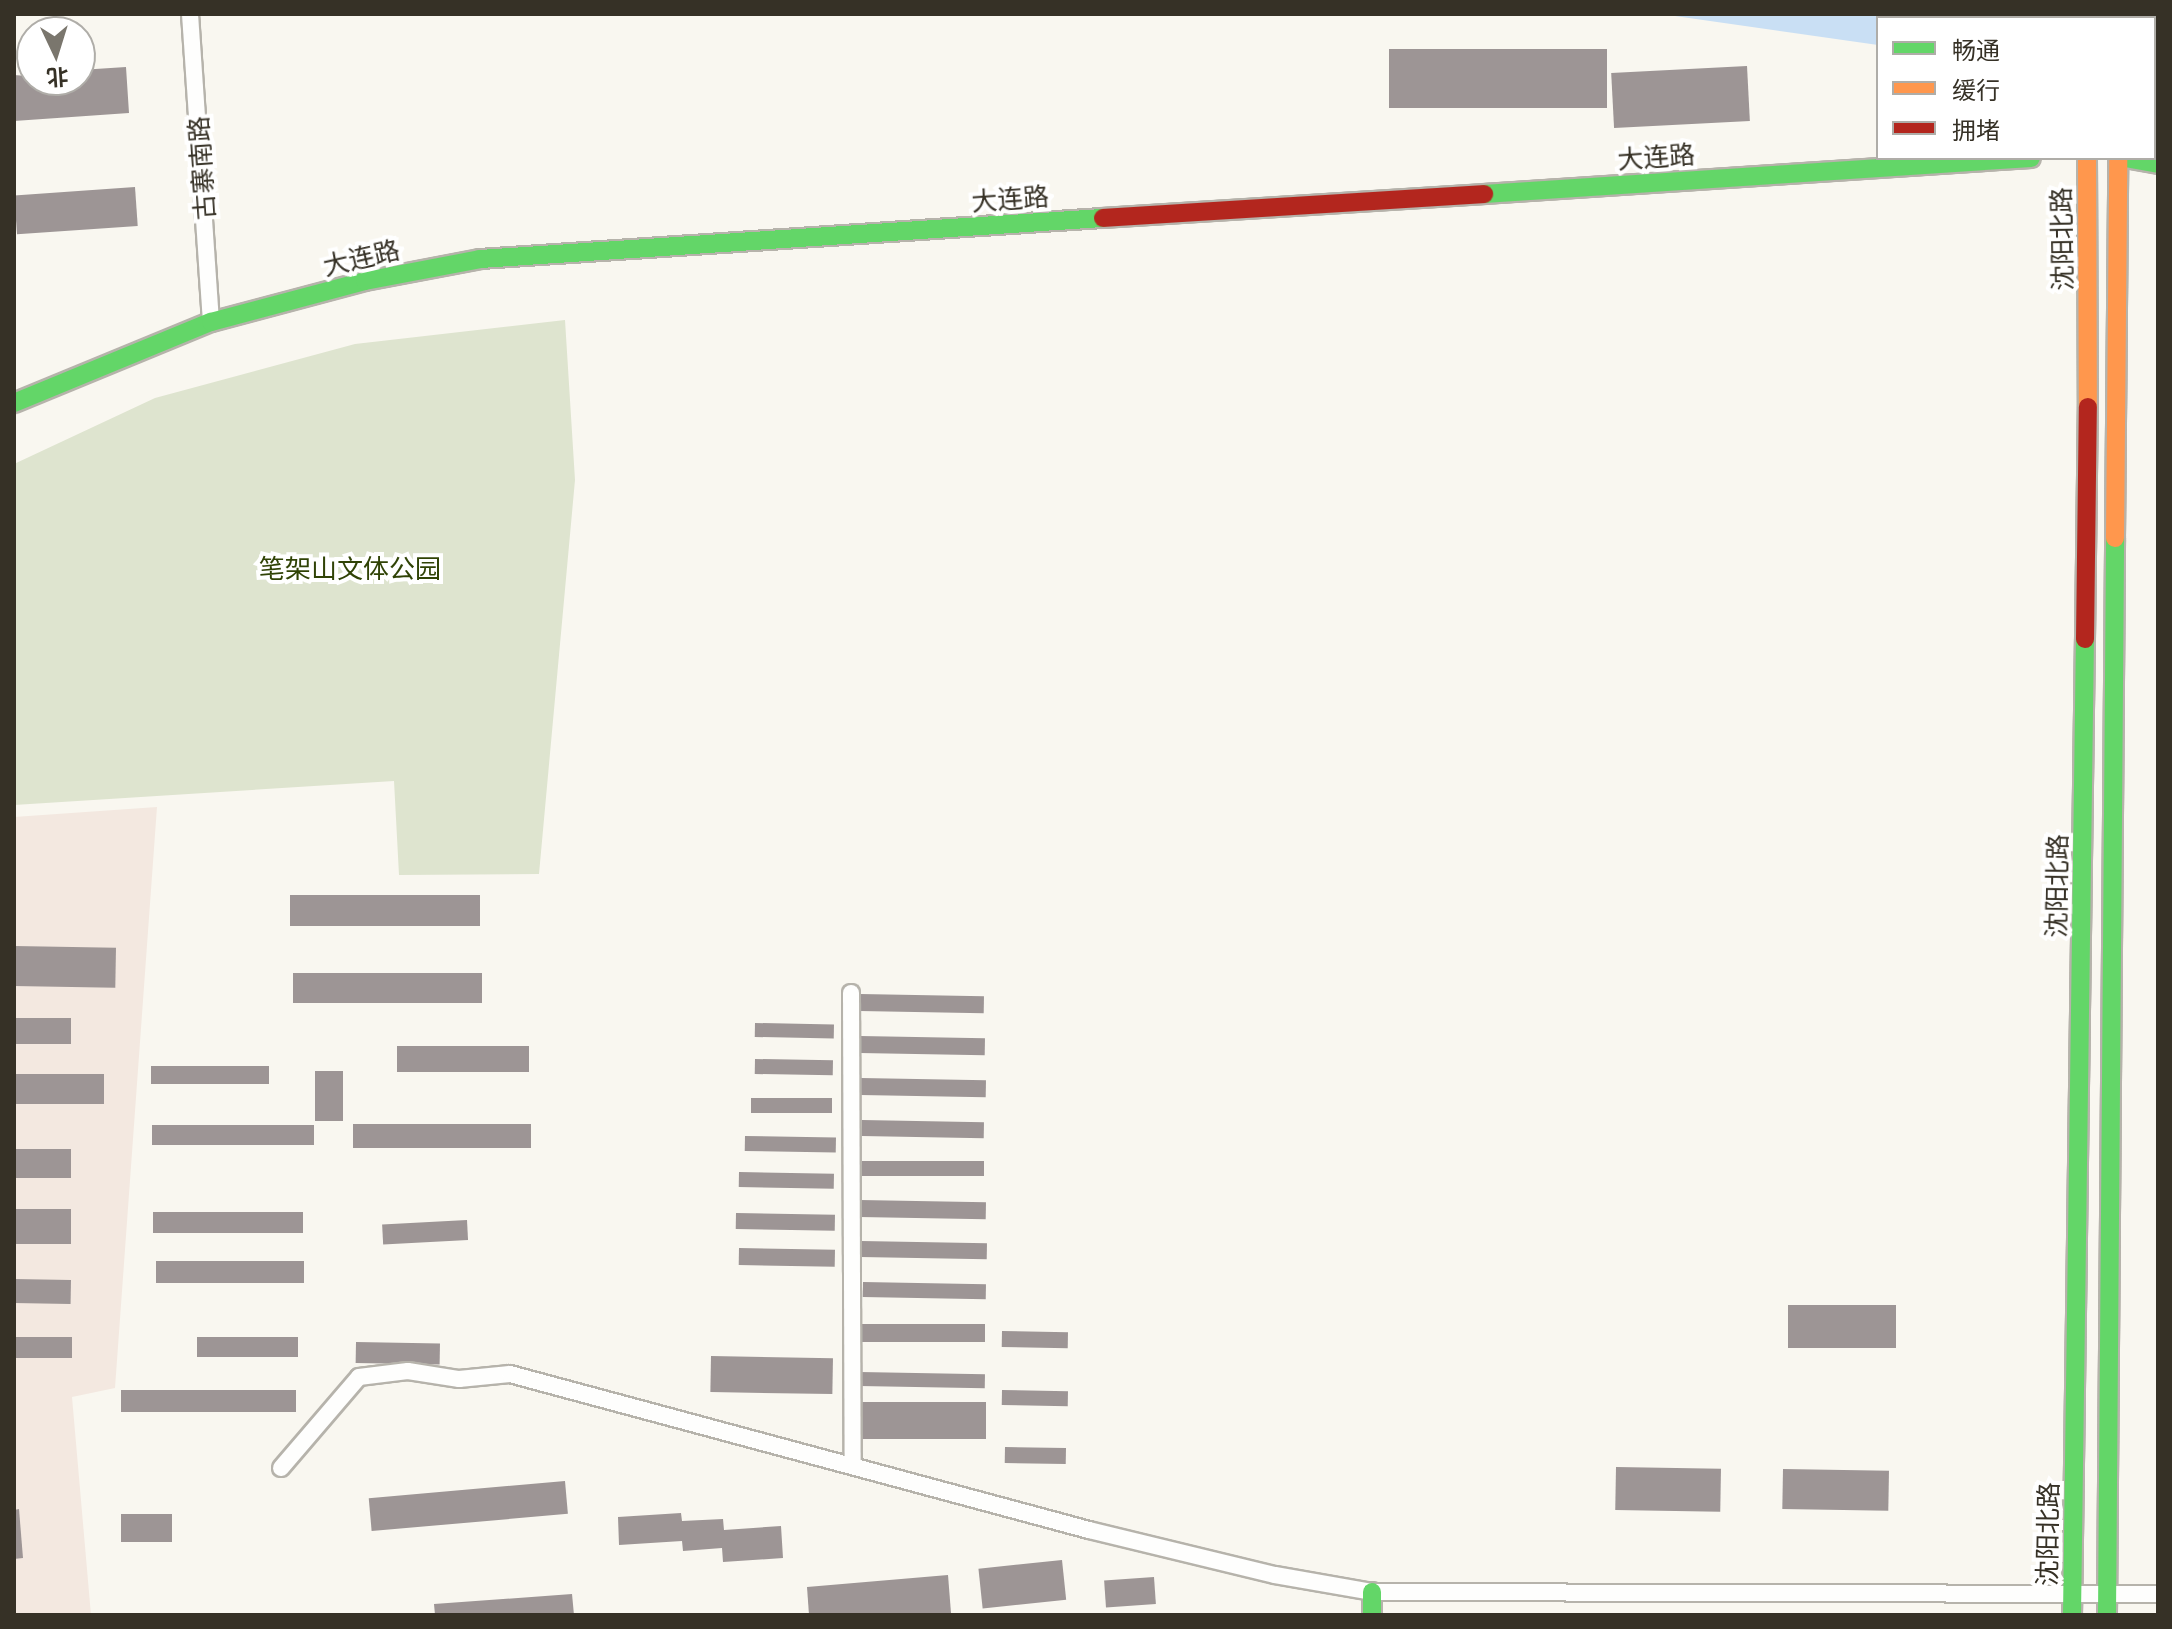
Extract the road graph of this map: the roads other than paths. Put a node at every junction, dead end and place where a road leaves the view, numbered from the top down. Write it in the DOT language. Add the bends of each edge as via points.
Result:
graph roads {
  1 [pos="190,14"];
  2 [pos="2000,160"];
  3 [pos="2087,160"];
  4 [pos="2118,160"];
  5 [pos="2136,160"];
  6 [pos="2158,164"];
  7 [pos="211,322"];
  8 [pos="14,403"];
  9 [pos="851,993"];
  10 [pos="853,1466"];
  11 [pos="281,1468"];
  12 [pos="1372,1592"];
  13 [pos="2072,1594"];
  14 [pos="2158,1594"];
  15 [pos="2107,1595"];
  16 [pos="1372,1615"];
  17 [pos="2072,1615"];
  18 [pos="2107,1615"];
  1 -- 7 [label="street, 古寨南路"];
  2 -- 7 [label="main road, 大连路" via="480,259 365,281"];
  3 -- 13 [label="main road, 沈阳北路" via="2089,370"];
  4 -- 15 [label="main road"];
  5 -- 6 [label="main road"];
  7 -- 8 [label="main road, 大连路"];
  9 -- 10 [label="street"];
  10 -- 11 [label="street" via="510,1374 459,1379 408,1371 359,1377"];
  10 -- 12 [label="street" via="1275,1575"];
  12 -- 13 [label="street"];
  12 -- 16 [label="main road"];
  13 -- 15 [label="street"];
  13 -- 17 [label="main road, 沈阳北路"];
  14 -- 15 [label="street"];
  15 -- 18 [label="main road"];
}
